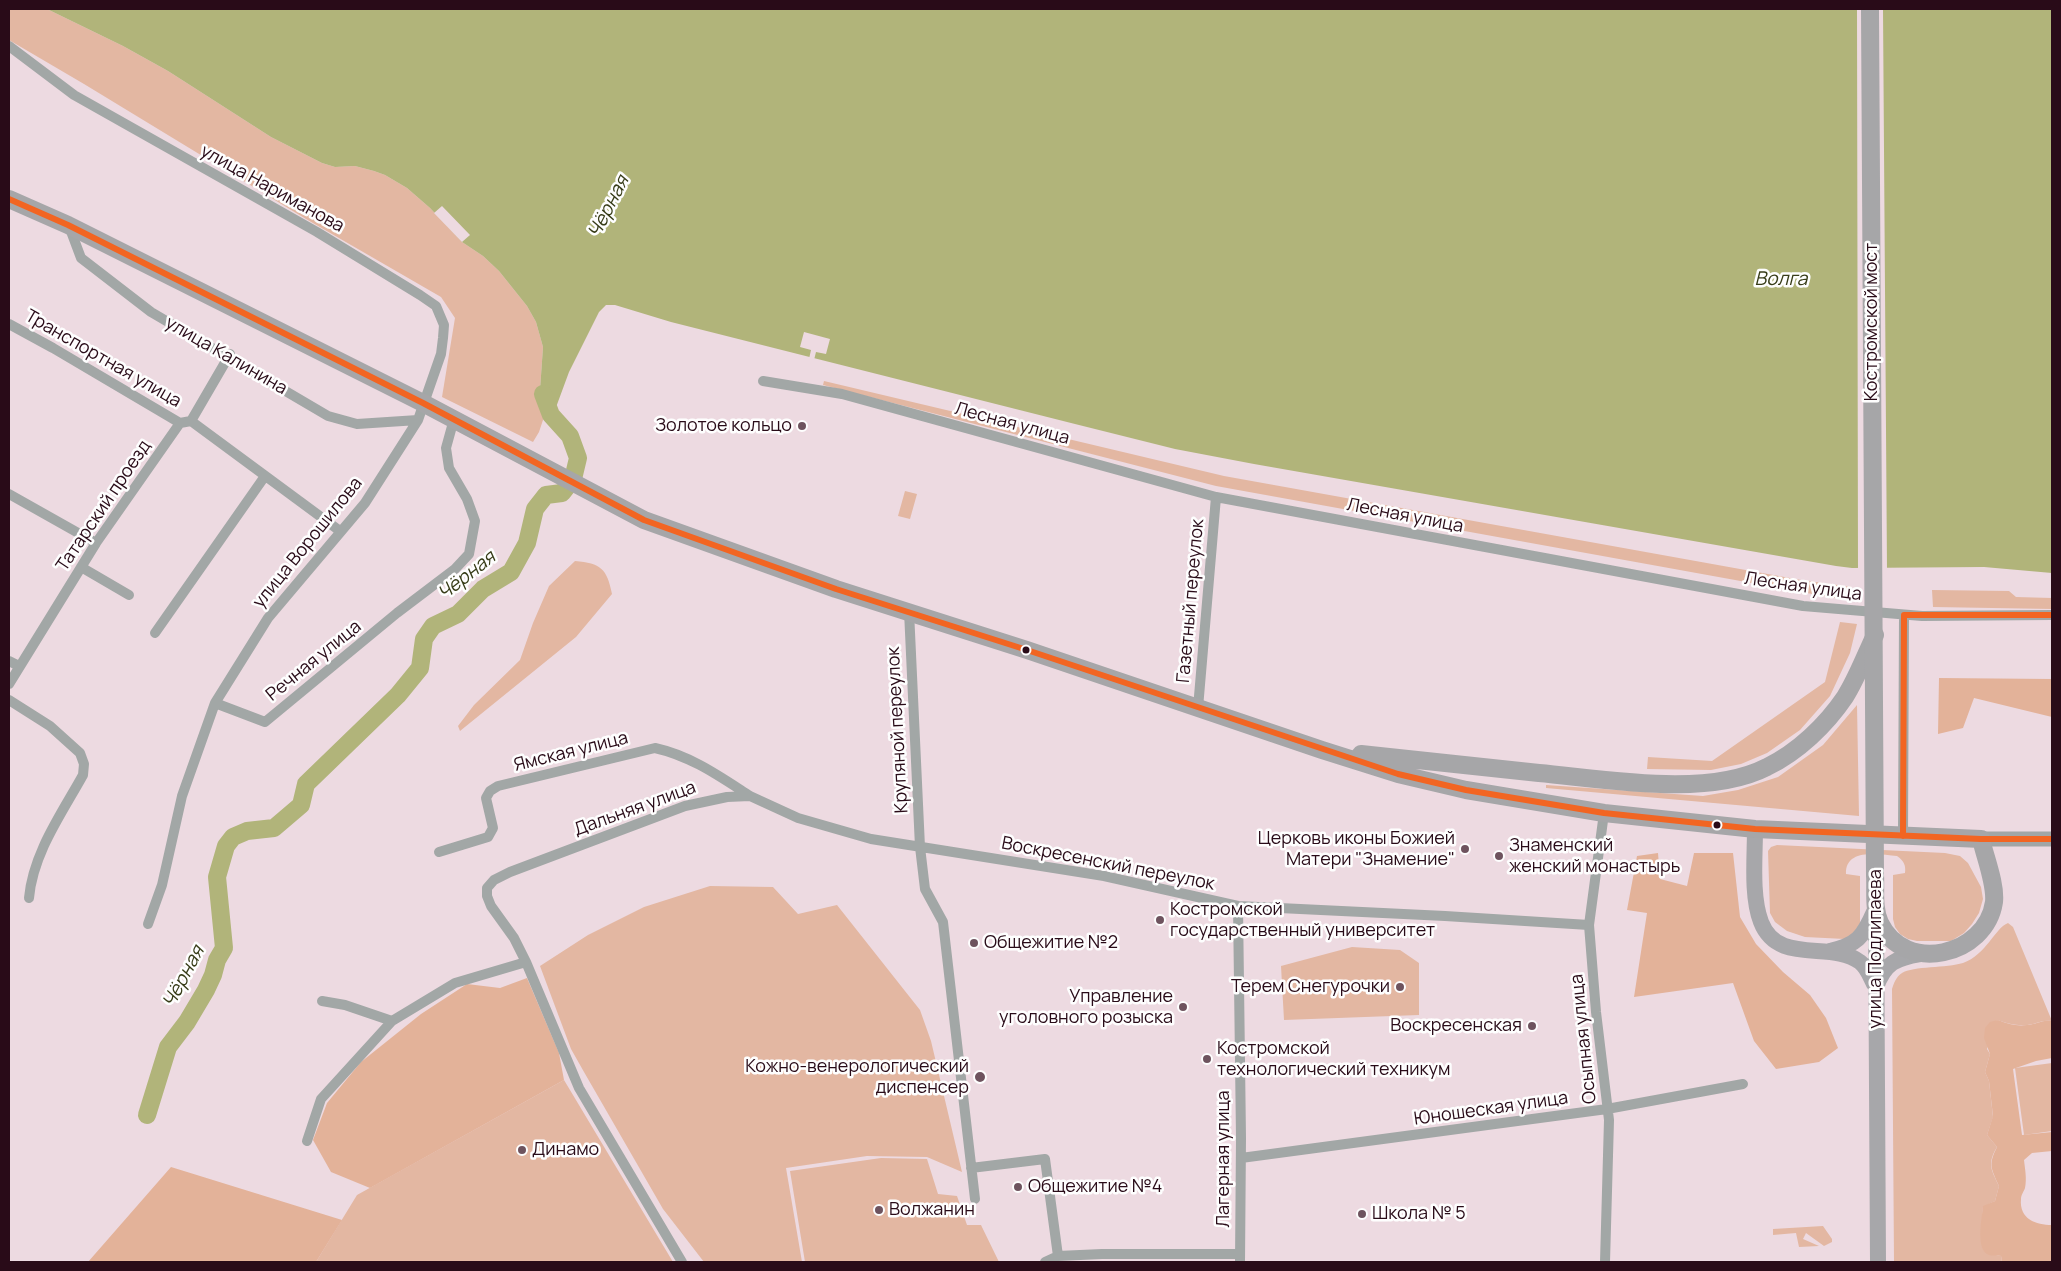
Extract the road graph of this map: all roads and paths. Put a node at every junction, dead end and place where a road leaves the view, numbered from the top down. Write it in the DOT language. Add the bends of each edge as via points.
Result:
graph roads {
  1 [pos="1870,9"];
  2 [pos="9,46"];
  3 [pos="9,199"];
  4 [pos="68,225"];
  5 [pos="9,324"];
  6 [pos="229,356"];
  7 [pos="763,381"];
  8 [pos="423,402"];
  9 [pos="454,419"];
  10 [pos="418,420"];
  11 [pos="191,421"];
  12 [pos="180,423"];
  13 [pos="265,476"];
  14 [pos="9,494"];
  15 [pos="1216,497"];
  16 [pos="340,531"];
  17 [pos="96,543"];
  18 [pos="81,567"];
  19 [pos="129,595"];
  20 [pos="909,612"];
  21 [pos="1904,615"];
  22 [pos="2052,615"];
  23 [pos="155,633"];
  24 [pos="1875,635"];
  25 [pos="9,661"];
  26 [pos="19,666"];
  27 [pos="9,684"];
  28 [pos="9,700"];
  29 [pos="215,703"];
  30 [pos="1198,708"];
  31 [pos="1322,750"];
  32 [pos="750,796"];
  33 [pos="1604,813"];
  34 [pos="1755,830"];
  35 [pos="1903,836"];
  36 [pos="1981,839"];
  37 [pos="2052,839"];
  38 [pos="920,847"];
  39 [pos="440,852"];
  40 [pos="28,898"];
  41 [pos="1238,906"];
  42 [pos="1876,910"];
  43 [pos="148,924"];
  44 [pos="1589,926"];
  45 [pos="1828,952"];
  46 [pos="1920,954"];
  47 [pos="526,962"];
  48 [pos="1876,989"];
  49 [pos="322,1001"];
  50 [pos="392,1021"];
  51 [pos="1744,1084"];
  52 [pos="1608,1109"];
  53 [pos="307,1141"];
  54 [pos="1241,1158"];
  55 [pos="971,1168"];
  56 [pos="975,1199"];
  57 [pos="1058,1256"];
  58 [pos="1240,1258"];
  59 [pos="682,1262"];
  60 [pos="1045,1262"];
  61 [pos="1605,1262"];
  62 [pos="1878,1262"];
  1 -- 24 [label="highway, Костромской мост, bridge"];
  2 -- 8 [label="street, улица Нариманова" via="74,95 317,232 436,306 444,325 444,338"];
  3 -- 4 [label="highway"];
  4 -- 6 [label="street, улица Калинина" via="81,258 150,312"];
  4 -- 8 [label="highway"];
  5 -- 12 [label="street, Транспортная улица"];
  6 -- 10 [label="street, улица Калинина" via="328,416 357,424"];
  6 -- 11 [label="street"];
  7 -- 15 [label="street, Лесная улица" via="842,394"];
  8 -- 9 [label="highway"];
  8 -- 10 [label="street, улица Ворошилова"];
  9 -- 20 [label="highway" via="644,520"];
  9 -- 29 [label="street, Речная улица" via="446,448 449,468 467,499 475,521 469,554 455,569 265,722"];
  10 -- 16 [label="street, улица Ворошилова" via="365,503"];
  11 -- 12 [label="street"];
  11 -- 13 [label="street, Транспортная улица"];
  12 -- 17 [label="street, Татарский проезд"];
  13 -- 16 [label="street, Транспортная улица"];
  13 -- 23 [label="street"];
  14 -- 17 [label="street"];
  15 -- 21 [label="street, Лесная улица" via="1803,606"];
  15 -- 30 [label="street, Газетный переулок"];
  16 -- 29 [label="street, улица Ворошилова" via="268,618"];
  17 -- 18 [label="street, Татарский проезд"];
  18 -- 19 [label="street"];
  18 -- 26 [label="street, Татарский проезд"];
  20 -- 30 [label="highway"];
  20 -- 38 [label="street, Крупяной переулок"];
  21 -- 22 [label="street, Лесная улица"];
  21 -- 35 [label="street"];
  24 -- 31 [label="highway" via="1845,696 1823,724 1797,748 1767,767 1715,783 1617,781"];
  24 -- 42 [label="highway, улица Подлипаева, bridge"];
  25 -- 26 [label="street"];
  26 -- 27 [label="street, Татарский проезд"];
  28 -- 40 [label="street" via="50,726 80,753 84,764 83,774 38,858"];
  29 -- 43 [label="street" via="182,796 162,885"];
  30 -- 31 [label="highway"];
  31 -- 33 [label="highway" via="1398,774 1459,788"];
  32 -- 38 [label="street, Дальняя улица" via="798,818 871,839"];
  32 -- 39 [label="street, Ямская улица" via="698,762 655,748 498,786 486,798 492,833"];
  32 -- 47 [label="street, Дальняя улица" via="727,797 685,806 494,880 487,888 490,906 514,938"];
  33 -- 34 [label="highway"];
  33 -- 44 [label="street, Осыпная улица"];
  34 -- 35 [label="highway"];
  34 -- 45 [label="main road" via="1756,890 1761,922 1778,942 1789,947"];
  35 -- 36 [label="highway"];
  36 -- 37 [label="main road"];
  36 -- 46 [label="highway" via="1994,892 1988,920 1962,946"];
  38 -- 41 [label="street, Воскресенский переулок" via="1104,876"];
  38 -- 55 [label="street" via="925,889 944,922"];
  41 -- 44 [label="street, Воскресенский переулок"];
  41 -- 54 [label="street, Лагерная улица"];
  42 -- 45 [label="main road" via="1858,940 1850,946"];
  42 -- 46 [label="highway" via="1894,943"];
  42 -- 48 [label="main road, улица Подлипаева"];
  44 -- 52 [label="street, Осыпная улица"];
  45 -- 48 [label="main road" via="1858,960"];
  46 -- 48 [label="main road" via="1891,964 1884,970"];
  47 -- 50 [label="street" via="455,983"];
  47 -- 59 [label="street, Дальняя улица" via="579,1088"];
  48 -- 62 [label="main road, улица Подлипаева"];
  49 -- 50 [label="street" via="354,1007"];
  50 -- 53 [label="street" via="321,1099"];
  51 -- 52 [label="street, Юношеская улица"];
  52 -- 54 [label="street, Юношеская улица"];
  52 -- 61 [label="street, Осыпная улица"];
  54 -- 58 [label="street, Лагерная улица"];
  55 -- 56 [label="street"];
  55 -- 57 [label="street" via="1045,1159"];
  57 -- 58 [label="street"];
  57 -- 60 [label="street"];
}
